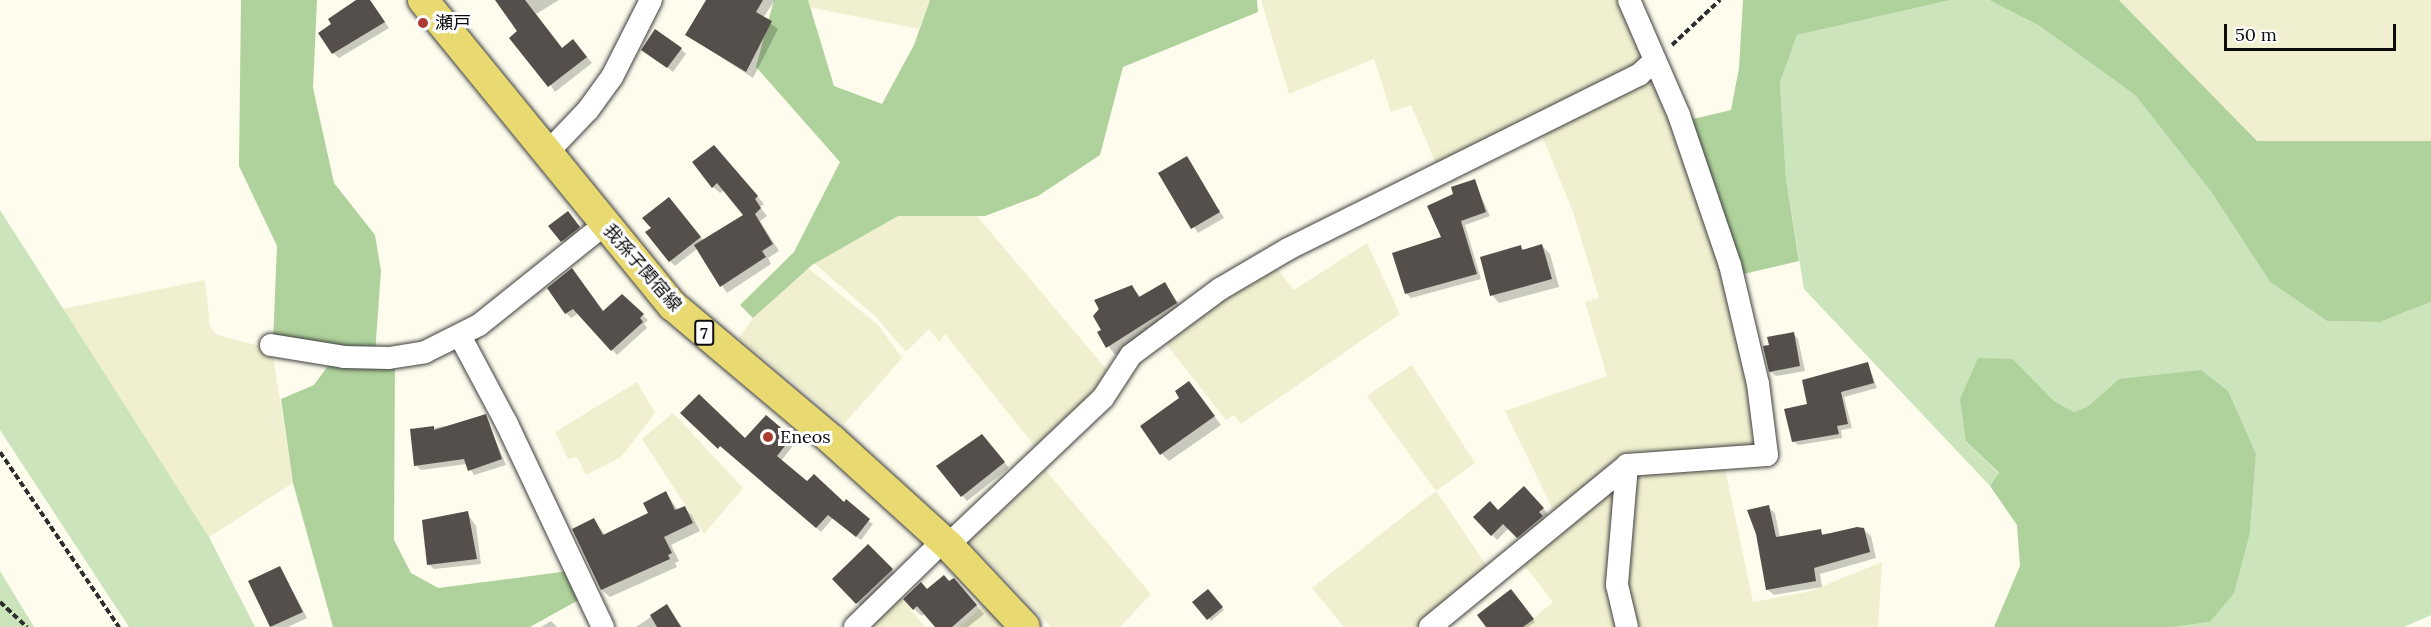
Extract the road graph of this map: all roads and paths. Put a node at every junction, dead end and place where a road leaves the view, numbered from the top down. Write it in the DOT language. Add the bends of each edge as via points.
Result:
graph roads {
  1 [pos="423,0"];
  2 [pos="651,0"];
  3 [pos="1629,0"];
  4 [pos="1720,0"];
  5 [pos="1654,61"];
  6 [pos="547,153"];
  7 [pos="604,225"];
  8 [pos="460,336"];
  9 [pos="271,345"];
  10 [pos="0,452"];
  11 [pos="1627,465"];
  12 [pos="946,543"];
  13 [pos="0,602"];
  14 [pos="27,627"];
  15 [pos="120,627"];
  16 [pos="603,627"];
  17 [pos="855,627"];
  18 [pos="1025,627"];
  19 [pos="1430,627"];
  20 [pos="1627,627"];
  1 -- 6 [label="main road, 我孫子関宿線 / 7"];
  2 -- 6 [label="street" via="612,77 588,110"];
  3 -- 5 [label="street"];
  4 -- 5 [label="path"];
  5 -- 11 [label="street" via="1678,115 1740,297 1758,384 1767,455"];
  5 -- 12 [label="street" via="1639,75 1288,249 1220,289 1131,355 1104,398"];
  6 -- 7 [label="main road, 我孫子関宿線 / 7"];
  7 -- 8 [label="street"];
  7 -- 12 [label="main road, 我孫子関宿線 / 7" via="673,306 832,440"];
  8 -- 9 [label="street" via="425,352 389,358 344,357"];
  8 -- 16 [label="street" via="506,422"];
  10 -- 15 [label="path"];
  11 -- 19 [label="street"];
  11 -- 20 [label="street" via="1617,585"];
  12 -- 17 [label="street"];
  12 -- 18 [label="main road, 我孫子関宿線 / 7"];
  13 -- 14 [label="path"];
}
